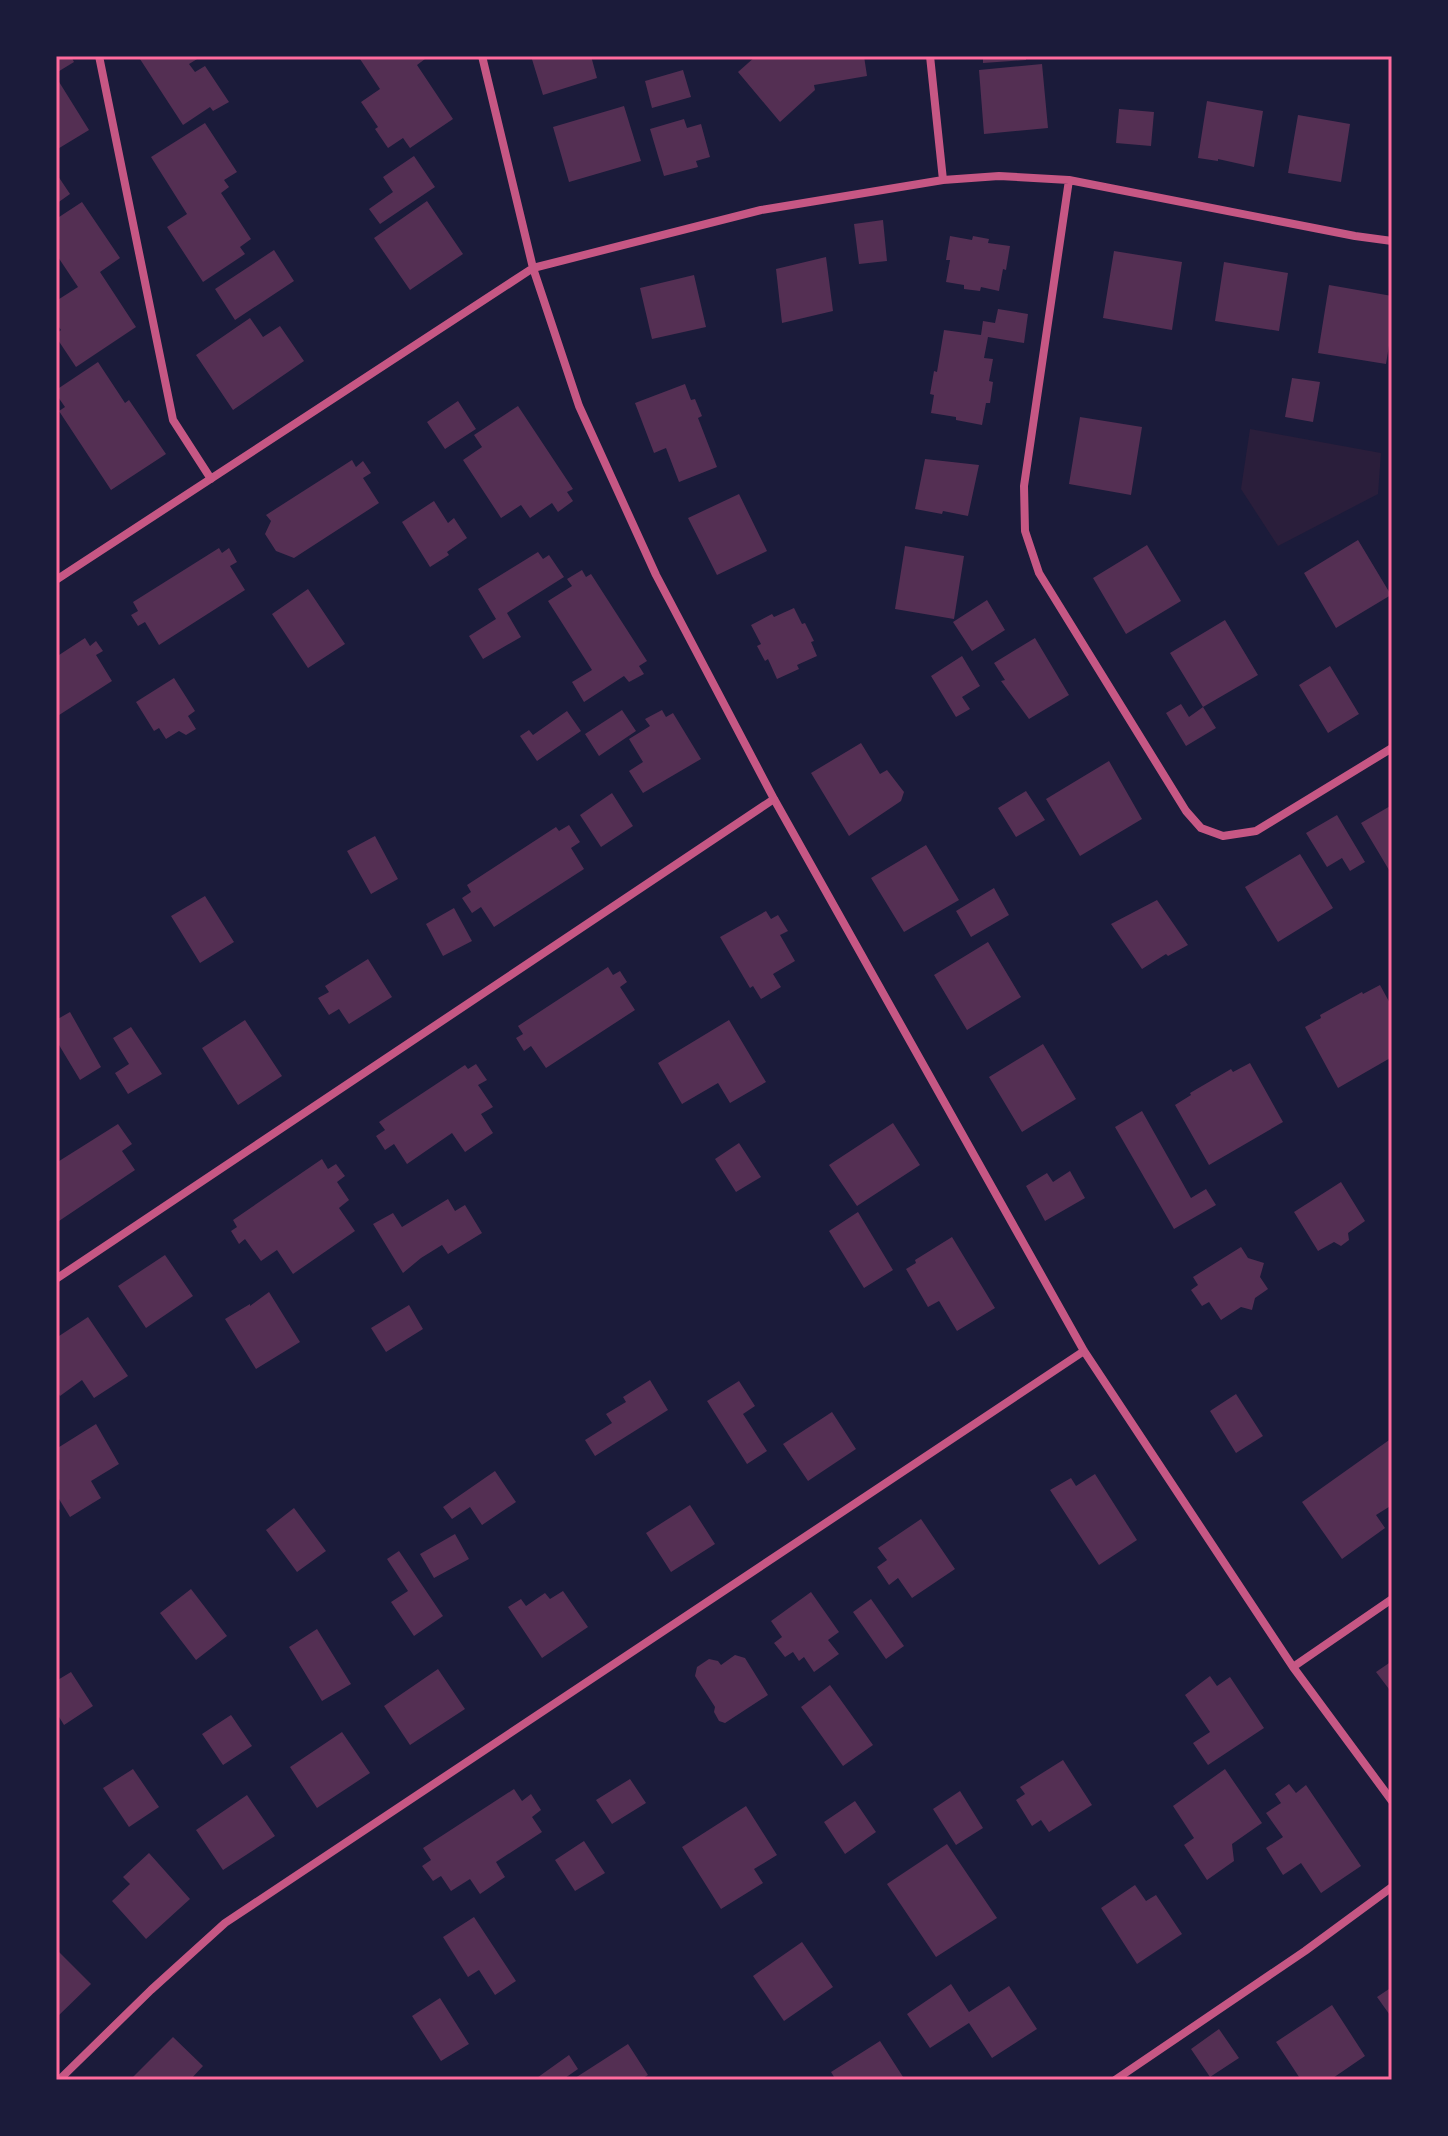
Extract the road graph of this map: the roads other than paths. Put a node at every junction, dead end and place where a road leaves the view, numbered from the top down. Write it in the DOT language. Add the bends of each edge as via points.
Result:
graph roads {
  1 [pos="99,56"];
  2 [pos="482,56"];
  3 [pos="930,56"];
  4 [pos="943,180"];
  5 [pos="1069,180"];
  6 [pos="1392,241"];
  7 [pos="533,268"];
  8 [pos="211,479"];
  9 [pos="56,580"];
  10 [pos="1392,748"];
  11 [pos="774,799"];
  12 [pos="56,1279"];
  13 [pos="1084,1351"];
  14 [pos="1392,1599"];
  15 [pos="1293,1667"];
  16 [pos="1392,1801"];
  17 [pos="1392,1887"];
  18 [pos="59,2080"];
  19 [pos="1115,2080"];
  1 -- 8 [label="street" via="173,420"];
  2 -- 7 [label="street"];
  3 -- 4 [label="street"];
  4 -- 5 [label="street"];
  4 -- 7 [label="street" via="761,210"];
  5 -- 6 [label="street"];
  5 -- 10 [label="street" via="1024,486 1025,531 1039,573 1201,828 1223,836 1256,831"];
  7 -- 8 [label="street"];
  7 -- 11 [label="street" via="579,406 656,575"];
  8 -- 9 [label="street"];
  11 -- 12 [label="street"];
  11 -- 13 [label="street"];
  13 -- 15 [label="street"];
  13 -- 18 [label="street" via="225,1923"];
  14 -- 15 [label="street"];
  15 -- 16 [label="street"];
  17 -- 19 [label="street"];
}
